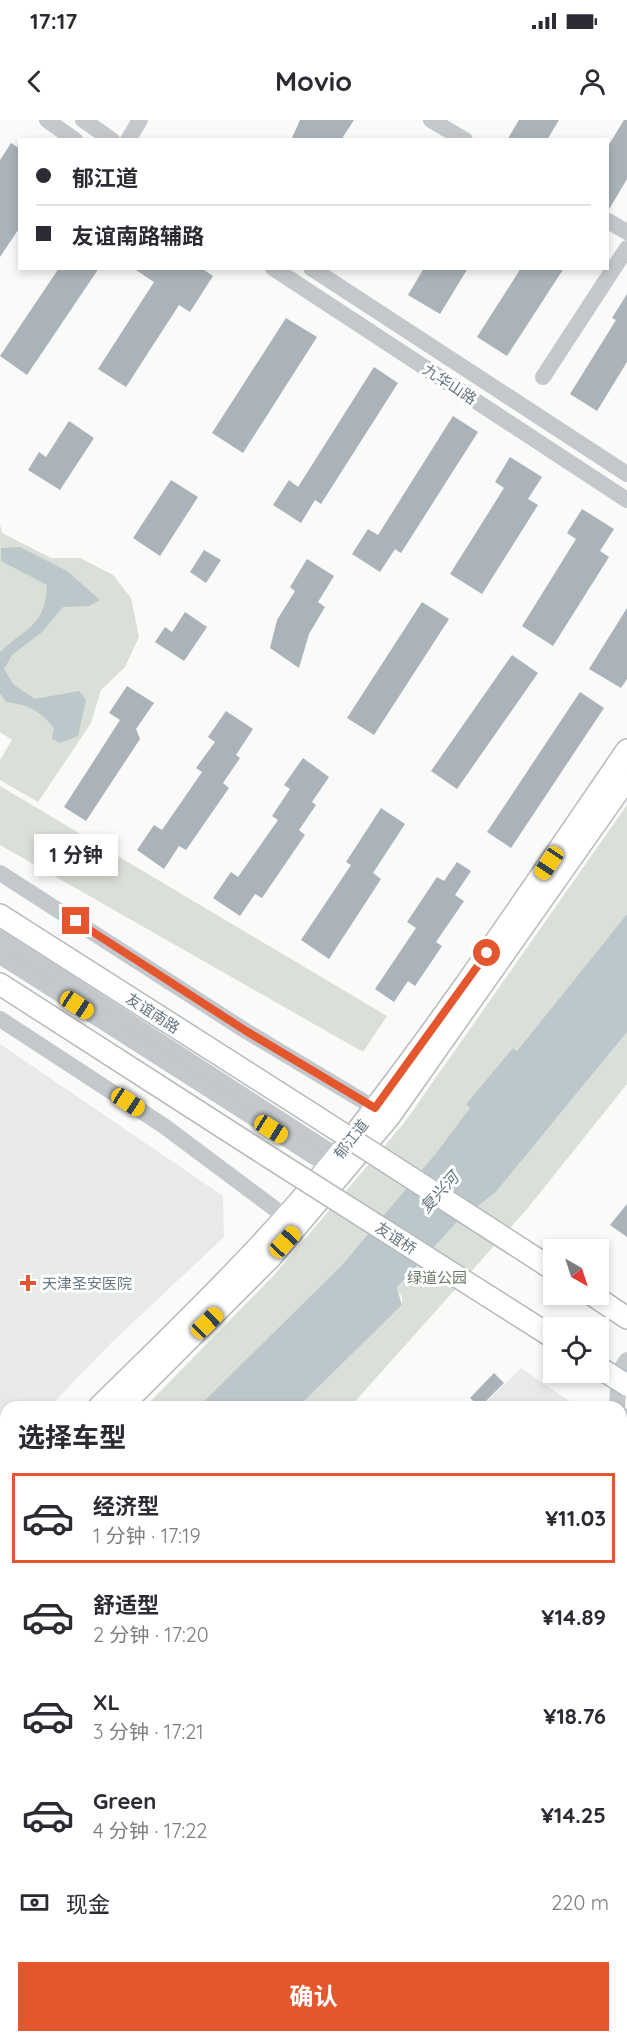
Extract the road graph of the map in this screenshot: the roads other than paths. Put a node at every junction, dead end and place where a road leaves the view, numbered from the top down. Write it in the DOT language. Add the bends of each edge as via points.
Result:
graph roads {
  1 [pos="47,120"];
  2 [pos="83,120"];
  3 [pos="140,120"];
  4 [pos="431,120"];
  5 [pos="72,138"];
  6 [pos="109,138"];
  7 [pos="129,138"];
  8 [pos="462,138"];
  9 [pos="609,222"];
  10 [pos="627,232"];
  11 [pos="627,248"];
  12 [pos="276,270"];
  13 [pos="314,270"];
  14 [pos="543,377"];
  15 [pos="627,474"];
  16 [pos="627,500"];
  17 [pos="627,750"];
  18 [pos="627,778"];
  19 [pos="0,873"];
  20 [pos="0,915"];
  21 [pos="0,938"];
  22 [pos="0,956"];
  23 [pos="0,984"];
  24 [pos="0,1019"];
  25 [pos="382,1113"];
  26 [pos="340,1165"];
  27 [pos="292,1222"];
  28 [pos="543,1263"];
  29 [pos="608,1305"];
  30 [pos="627,1317"];
  31 [pos="543,1331"];
  32 [pos="627,1360"];
  33 [pos="609,1374"];
  34 [pos="627,1385"];
  35 [pos="105,1401"];
  36 [pos="127,1401"];
  37 [pos="617,1401"];
  1 -- 5 [label="street"];
  2 -- 6 [label="street"];
  3 -- 7 [label="street"];
  4 -- 8 [label="street"];
  9 -- 10 [label="street"];
  11 -- 14 [label="street"];
  12 -- 16 [label="street, 九华山路"];
  13 -- 15 [label="street, 九华山路"];
  17 -- 25 [label="main road, 郁江道"];
  18 -- 25 [label="main road, 郁江道"];
  19 -- 25 [label="street"];
  20 -- 28 [label="main road, 友谊南路, bridge"];
  21 -- 26 [label="street"];
  22 -- 26 [label="street"];
  23 -- 31 [label="main road, 友谊桥, bridge"];
  24 -- 27 [label="street" via="164,1126"];
  25 -- 26 [label="main road, 郁江道"];
  26 -- 27 [label="main road, 郁江道"];
  27 -- 35 [label="main road, 郁江道"];
  27 -- 36 [label="main road, 郁江道" via="241,1289"];
  29 -- 30 [label="main road"];
  32 -- 37 [label="street" via="619,1372"];
  33 -- 34 [label="main road, bridge"];
}
